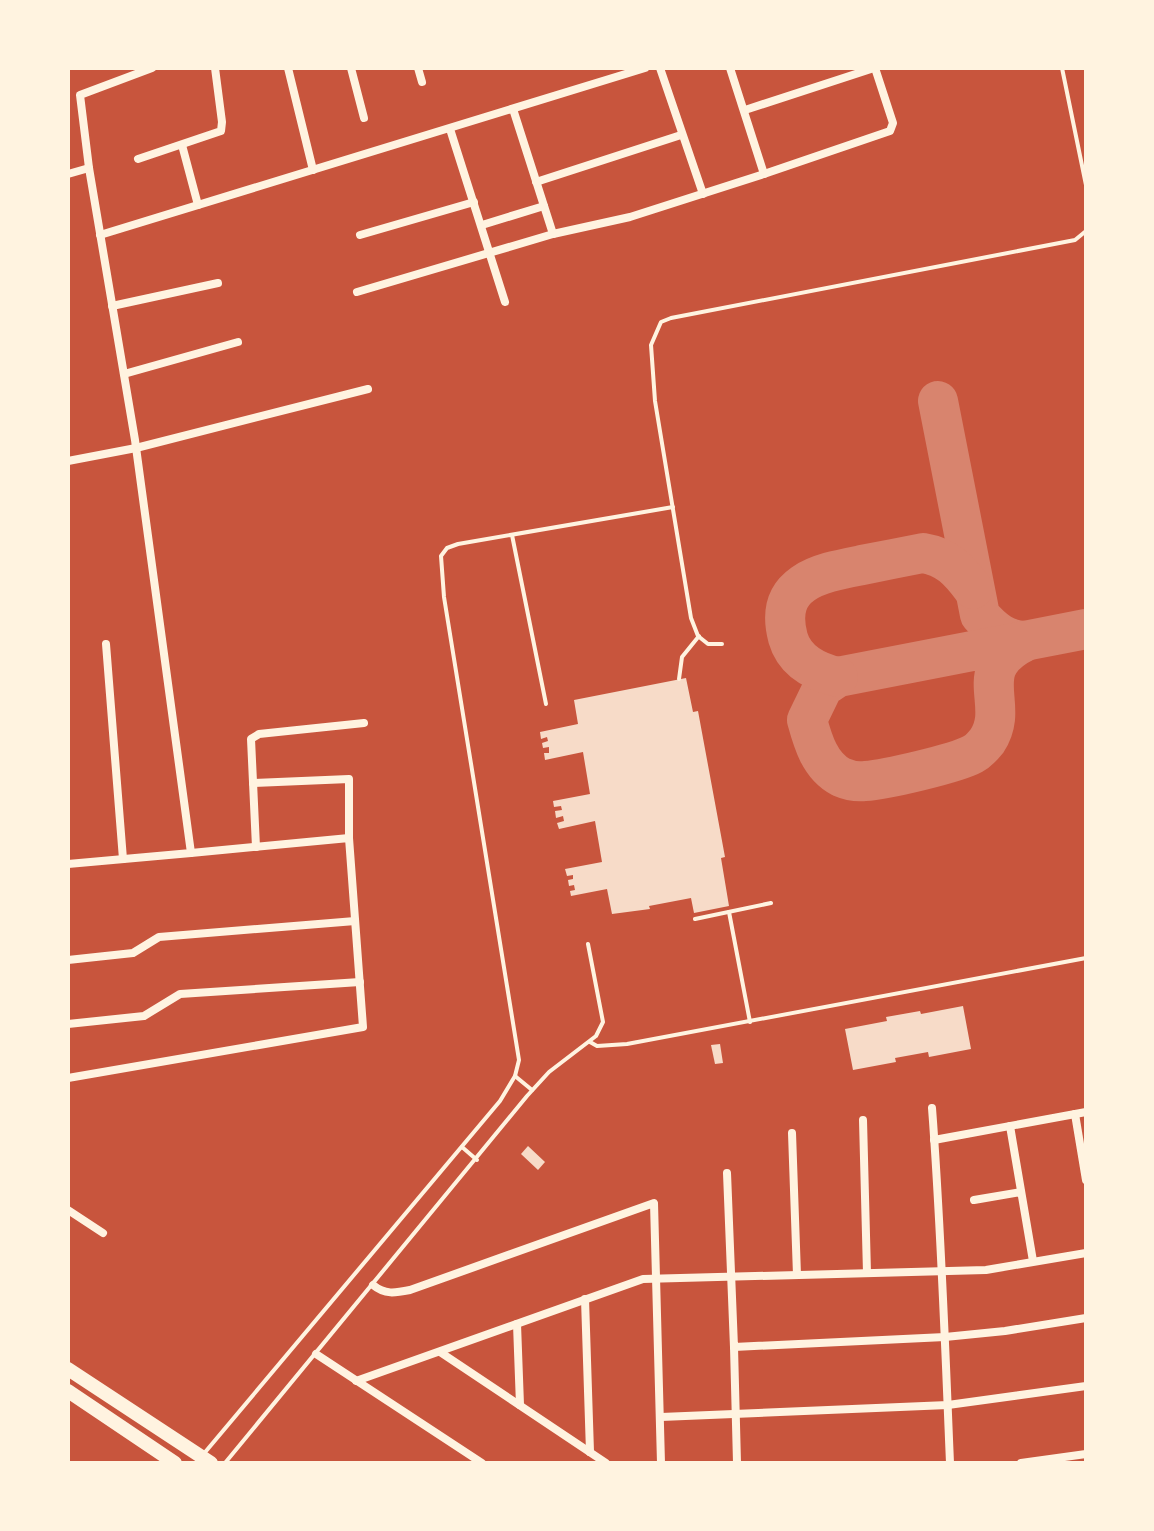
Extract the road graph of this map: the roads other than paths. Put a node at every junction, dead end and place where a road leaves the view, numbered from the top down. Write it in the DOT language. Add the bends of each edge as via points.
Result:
graph roads {
  1 [pos="152,68"];
  2 [pos="215,68"];
  3 [pos="288,68"];
  4 [pos="351,68"];
  5 [pos="418,68"];
  6 [pos="645,68"];
  7 [pos="660,68"];
  8 [pos="730,68"];
  9 [pos="874,68"];
  10 [pos="1062,68"];
  11 [pos="622,72"];
  12 [pos="422,82"];
  13 [pos="80,95"];
  14 [pos="68,99"];
  15 [pos="513,109"];
  16 [pos="745,110"];
  17 [pos="364,118"];
  18 [pos="450,129"];
  19 [pos="681,135"];
  20 [pos="182,145"];
  21 [pos="138,159"];
  22 [pos="89,168"];
  23 [pos="313,170"];
  24 [pos="68,174"];
  25 [pos="764,174"];
  26 [pos="536,182"];
  27 [pos="1086,185"];
  28 [pos="703,194"];
  29 [pos="474,202"];
  30 [pos="198,205"];
  31 [pos="544,206"];
  32 [pos="482,225"];
  33 [pos="1086,231"];
  34 [pos="553,234"];
  35 [pos="100,235"];
  36 [pos="360,235"];
  37 [pos="491,252"];
  38 [pos="218,283"];
  39 [pos="357,292"];
  40 [pos="505,302"];
  41 [pos="112,306"];
  42 [pos="238,342"];
  43 [pos="124,374"];
  44 [pos="368,389"];
  45 [pos="136,448"];
  46 [pos="68,461"];
  47 [pos="673,507"];
  48 [pos="512,535"];
  49 [pos="699,636"];
  50 [pos="106,644"];
  51 [pos="722,644"];
  52 [pos="679,679"];
  53 [pos="546,704"];
  54 [pos="364,723"];
  55 [pos="253,783"];
  56 [pos="349,838"];
  57 [pos="256,847"];
  58 [pos="191,853"];
  59 [pos="123,859"];
  60 [pos="68,864"];
  61 [pos="771,903"];
  62 [pos="729,912"];
  63 [pos="695,919"];
  64 [pos="355,921"];
  65 [pos="588,944"];
  66 [pos="1086,958"];
  67 [pos="68,960"];
  68 [pos="360,982"];
  69 [pos="750,1022"];
  70 [pos="68,1024"];
  71 [pos="590,1042"];
  72 [pos="515,1076"];
  73 [pos="68,1078"];
  74 [pos="532,1090"];
  75 [pos="932,1108"];
  76 [pos="1086,1112"];
  77 [pos="1075,1114"];
  78 [pos="863,1120"];
  79 [pos="1010,1126"];
  80 [pos="792,1133"];
  81 [pos="934,1140"];
  82 [pos="462,1147"];
  83 [pos="477,1160"];
  84 [pos="727,1173"];
  85 [pos="1086,1180"];
  86 [pos="1021,1192"];
  87 [pos="974,1200"];
  88 [pos="68,1210"];
  89 [pos="103,1233"];
  90 [pos="1086,1253"];
  91 [pos="1033,1261"];
  92 [pos="940,1270"];
  93 [pos="867,1273"];
  94 [pos="797,1275"];
  95 [pos="731,1278"];
  96 [pos="656,1279"];
  97 [pos="373,1285"];
  98 [pos="585,1299"];
  99 [pos="1086,1318"];
  100 [pos="517,1324"];
  101 [pos="945,1337"];
  102 [pos="734,1347"];
  103 [pos="440,1352"];
  104 [pos="316,1354"];
  105 [pos="68,1369"];
  106 [pos="356,1381"];
  107 [pos="1086,1386"];
  108 [pos="68,1391"];
  109 [pos="520,1405"];
  110 [pos="948,1405"];
  111 [pos="735,1415"];
  112 [pos="661,1417"];
  113 [pos="590,1452"];
  114 [pos="1086,1454"];
  115 [pos="203,1461"];
  116 [pos="175,1463"];
  117 [pos="225,1463"];
  118 [pos="482,1463"];
  119 [pos="606,1463"];
  120 [pos="661,1463"];
  121 [pos="737,1463"];
  122 [pos="950,1463"];
  123 [pos="1021,1463"];
  1 -- 13 [label="street"];
  2 -- 20 [label="street" via="221,131"];
  3 -- 23 [label="street"];
  4 -- 17 [label="street"];
  5 -- 12 [label="street"];
  6 -- 11 [label="street"];
  7 -- 19 [label="street"];
  8 -- 16 [label="street"];
  9 -- 16 [label="street"];
  9 -- 25 [label="street" via="893,123 890,131"];
  10 -- 27 [label="lane"];
  11 -- 15 [label="street"];
  13 -- 14 [label="street"];
  13 -- 22 [label="street"];
  15 -- 18 [label="street"];
  15 -- 26 [label="street"];
  16 -- 25 [label="street"];
  18 -- 23 [label="street"];
  18 -- 29 [label="street"];
  19 -- 26 [label="street"];
  19 -- 28 [label="street"];
  20 -- 21 [label="street"];
  20 -- 30 [label="street"];
  22 -- 24 [label="street"];
  22 -- 35 [label="street"];
  23 -- 30 [label="street"];
  25 -- 28 [label="street"];
  26 -- 31 [label="street"];
  28 -- 34 [label="street"];
  29 -- 32 [label="street"];
  29 -- 36 [label="street"];
  30 -- 35 [label="street"];
  31 -- 32 [label="street"];
  31 -- 34 [label="street"];
  32 -- 37 [label="street"];
  33 -- 47 [label="lane" via="1075,240 661,322 651,345 652,365"];
  34 -- 37 [label="street"];
  35 -- 41 [label="street"];
  37 -- 39 [label="street"];
  37 -- 40 [label="street"];
  38 -- 41 [label="street"];
  41 -- 43 [label="street"];
  42 -- 43 [label="street"];
  43 -- 45 [label="street"];
  44 -- 45 [label="street"];
  45 -- 46 [label="street"];
  45 -- 58 [label="street"];
  47 -- 48 [label="lane"];
  47 -- 49 [label="lane" via="691,618"];
  48 -- 53 [label="lane"];
  48 -- 72 [label="lane" via="447,548 440,570 518,1041"];
  49 -- 51 [label="lane" via="708,644"];
  49 -- 52 [label="lane" via="682,657"];
  50 -- 59 [label="street"];
  54 -- 55 [label="street" via="253,736"];
  55 -- 56 [label="street" via="349,779"];
  55 -- 57 [label="street"];
  56 -- 57 [label="street"];
  56 -- 64 [label="street"];
  57 -- 58 [label="street"];
  58 -- 59 [label="street"];
  59 -- 60 [label="street"];
  61 -- 62 [label="lane"];
  62 -- 63 [label="lane"];
  62 -- 69 [label="lane"];
  64 -- 67 [label="street" via="159,937 133,953"];
  64 -- 68 [label="street"];
  65 -- 71 [label="lane" via="603,1022"];
  66 -- 69 [label="lane"];
  68 -- 70 [label="street" via="180,994 136,1018"];
  68 -- 73 [label="street" via="363,1027"];
  69 -- 71 [label="lane" via="627,1044"];
  71 -- 74 [label="lane"];
  72 -- 74 [label="lane"];
  72 -- 82 [label="lane"];
  74 -- 83 [label="lane"];
  75 -- 81 [label="street"];
  76 -- 77 [label="street"];
  77 -- 79 [label="street"];
  77 -- 85 [label="street"];
  78 -- 93 [label="street"];
  79 -- 81 [label="street"];
  79 -- 86 [label="street"];
  80 -- 94 [label="street"];
  81 -- 92 [label="street"];
  82 -- 83 [label="lane"];
  82 -- 115 [label="lane"];
  83 -- 97 [label="lane"];
  84 -- 95 [label="street"];
  86 -- 87 [label="street"];
  86 -- 91 [label="street"];
  88 -- 89 [label="street"];
  90 -- 91 [label="street"];
  91 -- 92 [label="street" via="986,1270"];
  92 -- 93 [label="street"];
  92 -- 101 [label="street"];
  93 -- 94 [label="street"];
  94 -- 95 [label="street"];
  95 -- 96 [label="street"];
  95 -- 102 [label="street"];
  96 -- 97 [label="street" via="654,1203 410,1290 381,1292"];
  96 -- 98 [label="street"];
  96 -- 112 [label="street"];
  97 -- 104 [label="lane"];
  98 -- 100 [label="street"];
  98 -- 113 [label="street"];
  99 -- 101 [label="street"];
  100 -- 103 [label="street"];
  100 -- 109 [label="street"];
  101 -- 102 [label="street"];
  101 -- 110 [label="street"];
  102 -- 111 [label="street"];
  103 -- 106 [label="street"];
  103 -- 109 [label="street"];
  104 -- 106 [label="street"];
  104 -- 117 [label="lane"];
  105 -- 115 [label="highway"];
  106 -- 118 [label="street"];
  107 -- 110 [label="street"];
  108 -- 116 [label="highway"];
  109 -- 113 [label="street"];
  110 -- 111 [label="street"];
  110 -- 122 [label="street"];
  111 -- 112 [label="street"];
  111 -- 121 [label="street"];
  112 -- 120 [label="street"];
  113 -- 119 [label="street"];
  114 -- 123 [label="street"];
}
